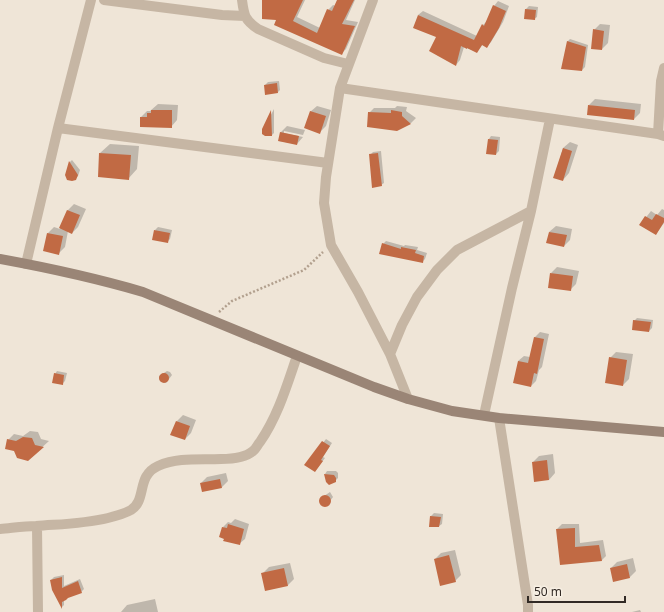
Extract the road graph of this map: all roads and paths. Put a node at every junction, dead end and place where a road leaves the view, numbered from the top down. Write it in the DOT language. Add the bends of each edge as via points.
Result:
graph roads {
  1 [pos="91,0"];
  2 [pos="104,0"];
  3 [pos="242,0"];
  4 [pos="373,0"];
  5 [pos="245,16"];
  6 [pos="348,64"];
  7 [pos="664,68"];
  8 [pos="663,81"];
  9 [pos="340,88"];
  10 [pos="550,119"];
  11 [pos="58,128"];
  12 [pos="661,135"];
  13 [pos="328,162"];
  14 [pos="531,211"];
  15 [pos="331,245"];
  16 [pos="0,259"];
  17 [pos="26,264"];
  18 [pos="213,320"];
  19 [pos="390,354"];
  20 [pos="297,356"];
  21 [pos="408,399"];
  22 [pos="484,415"];
  23 [pos="499,418"];
  24 [pos="664,432"];
  25 [pos="37,526"];
  26 [pos="0,529"];
  27 [pos="38,612"];
  28 [pos="528,612"];
  1 -- 11 [label="street"];
  2 -- 5 [label="street"];
  3 -- 5 [label="street"];
  4 -- 6 [label="street"];
  5 -- 6 [label="street" via="249,23 258,29 324,58"];
  6 -- 9 [label="street"];
  7 -- 8 [label="street"];
  8 -- 12 [label="street"];
  9 -- 10 [label="street"];
  9 -- 13 [label="street"];
  10 -- 12 [label="street"];
  10 -- 14 [label="street"];
  11 -- 13 [label="street"];
  11 -- 17 [label="street"];
  13 -- 15 [label="street" via="324,202"];
  14 -- 19 [label="street" via="458,250 436,270 413,304"];
  14 -- 22 [label="street"];
  15 -- 18 [label="path" via="304,270 232,301"];
  15 -- 19 [label="street"];
  16 -- 17 [label="street"];
  17 -- 18 [label="street" via="69,272 143,292"];
  18 -- 20 [label="street"];
  19 -- 21 [label="street"];
  20 -- 21 [label="street"];
  20 -- 25 [label="street" via="281,401 253,452 235,459 168,462 147,475 141,497 132,510 91,522"];
  21 -- 22 [label="street" via="452,411"];
  22 -- 23 [label="street"];
  23 -- 24 [label="street"];
  23 -- 28 [label="street"];
  25 -- 26 [label="street"];
  25 -- 27 [label="street"];
}
